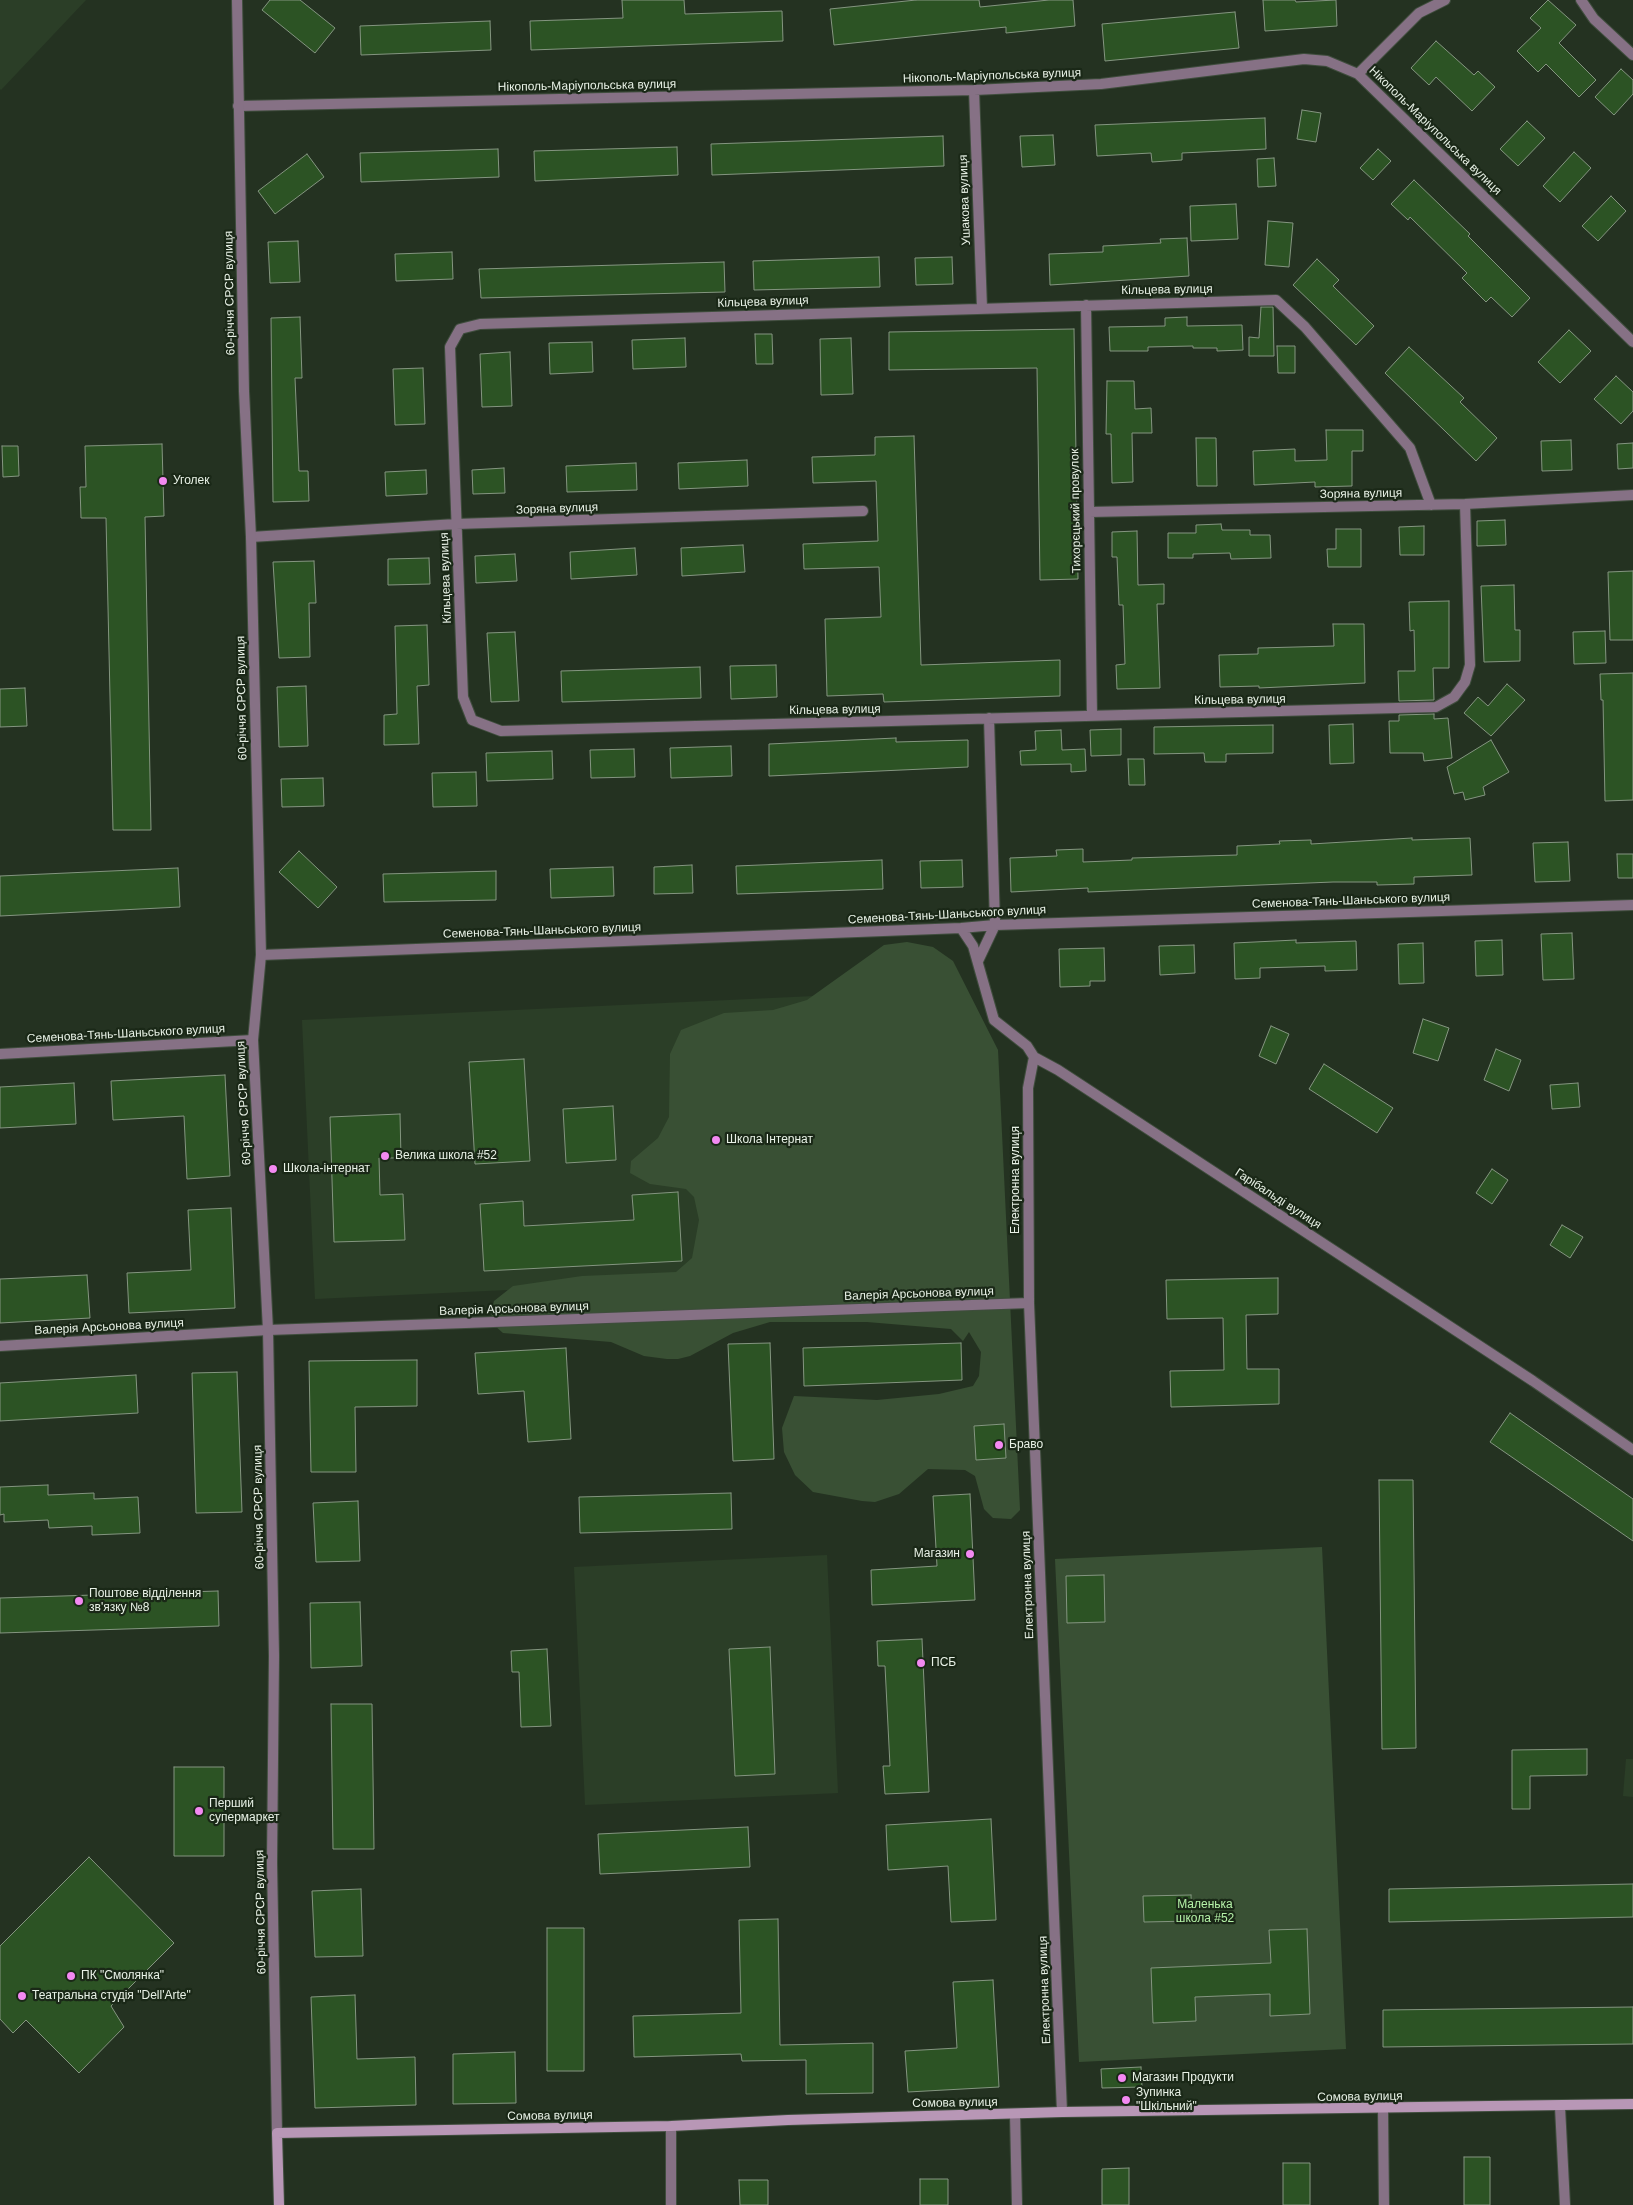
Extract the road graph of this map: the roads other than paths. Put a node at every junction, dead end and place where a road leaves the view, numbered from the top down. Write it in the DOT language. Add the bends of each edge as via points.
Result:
graph roads {
  1 [pos="237,0"];
  2 [pos="1445,0"];
  3 [pos="1581,0"];
  4 [pos="1633,55"];
  5 [pos="1358,74"];
  6 [pos="974,90"];
  7 [pos="238,106"];
  8 [pos="1086,305"];
  9 [pos="982,308"];
  10 [pos="1633,342"];
  11 [pos="1633,495"];
  12 [pos="1465,504"];
  13 [pos="1431,505"];
  14 [pos="864,511"];
  15 [pos="1088,512"];
  16 [pos="456,524"];
  17 [pos="251,537"];
  18 [pos="1092,716"];
  19 [pos="989,718"];
  20 [pos="1633,905"];
  21 [pos="995,925"];
  22 [pos="961,928"];
  23 [pos="261,955"];
  24 [pos="978,960"];
  25 [pos="252,1040"];
  26 [pos="0,1054"];
  27 [pos="1034,1057"];
  28 [pos="1029,1303"];
  29 [pos="268,1330"];
  30 [pos="0,1346"];
  31 [pos="1633,1450"];
  32 [pos="1633,2104"];
  33 [pos="1560,2106"];
  34 [pos="1383,2109"];
  35 [pos="1062,2112"];
  36 [pos="1015,2114"];
  37 [pos="671,2126"];
  38 [pos="277,2133"];
  39 [pos="279,2205"];
  40 [pos="671,2205"];
  41 [pos="1017,2205"];
  42 [pos="1384,2205"];
  43 [pos="1565,2205"];
  1 -- 7 [label="street, 60-річчя СРСР вулиця"];
  2 -- 5 [label="street" via="1419,13"];
  3 -- 4 [label="street" via="1594,19"];
  5 -- 6 [label="street, Нікополь-Маріупольська вулиця" via="1327,61 1304,59 1101,84"];
  5 -- 10 [label="street, Нікополь-Маріупольська вулиця"];
  6 -- 7 [label="street, Нікополь-Маріупольська вулиця"];
  6 -- 9 [label="street, Ушакова вулиця"];
  7 -- 17 [label="street, 60-річчя СРСР вулиця" via="244,391"];
  8 -- 9 [label="street, Кільцева вулиця"];
  8 -- 13 [label="street, Кільцева вулиця" via="1276,300 1305,327 1410,448"];
  8 -- 15 [label="street, Тихорєцький провулок"];
  9 -- 16 [label="street, Кільцева вулиця" via="480,324 460,329 450,347"];
  11 -- 12 [label="street, Зоряна вулиця"];
  12 -- 13 [label="street, Зоряна вулиця"];
  12 -- 18 [label="street, Кільцева вулиця" via="1470,665 1465,682 1454,697 1436,707"];
  13 -- 15 [label="street, Зоряна вулиця"];
  14 -- 16 [label="street, Зоряна вулиця"];
  15 -- 18 [label="street, Тихорєцький провулок"];
  16 -- 17 [label="street, Зоряна вулиця"];
  16 -- 19 [label="street, Кільцева вулиця" via="463,697 472,720 501,731"];
  17 -- 23 [label="street, 60-річчя СРСР вулиця"];
  18 -- 19 [label="street, Кільцева вулиця"];
  19 -- 21 [label="street"];
  20 -- 21 [label="street, Семенова-Тянь-Шаньського вулиця"];
  21 -- 22 [label="street, Семенова-Тянь-Шаньського вулиця"];
  21 -- 24 [label="street"];
  22 -- 23 [label="street, Семенова-Тянь-Шаньського вулиця"];
  22 -- 24 [label="street, Гарібальді вулиця" via="974,946"];
  23 -- 25 [label="street, 60-річчя СРСР вулиця"];
  24 -- 27 [label="street, Гарібальді вулиця" via="994,1020 1027,1046"];
  25 -- 26 [label="street, Семенова-Тянь-Шаньського вулиця"];
  25 -- 29 [label="street, 60-річчя СРСР вулиця"];
  27 -- 28 [label="street, Електронна вулиця" via="1028,1088"];
  27 -- 31 [label="street, Гарібальді вулиця" via="1525,1375"];
  28 -- 29 [label="street, Валерія Арсьонова вулиця"];
  28 -- 35 [label="street, Електронна вулиця"];
  29 -- 30 [label="street, Валерія Арсьонова вулиця"];
  29 -- 38 [label="street, 60-річчя СРСР вулиця"];
  32 -- 33 [label="main road, Сомова вулиця"];
  33 -- 34 [label="main road, Сомова вулиця"];
  33 -- 43 [label="street"];
  34 -- 35 [label="main road, Сомова вулиця"];
  34 -- 42 [label="street"];
  35 -- 36 [label="main road, Сомова вулиця"];
  36 -- 37 [label="main road, Сомова вулиця"];
  36 -- 41 [label="street"];
  37 -- 38 [label="main road, Сомова вулиця"];
  37 -- 40 [label="street"];
  38 -- 39 [label="main road, 60-річчя СРСР вулиця"];
}
